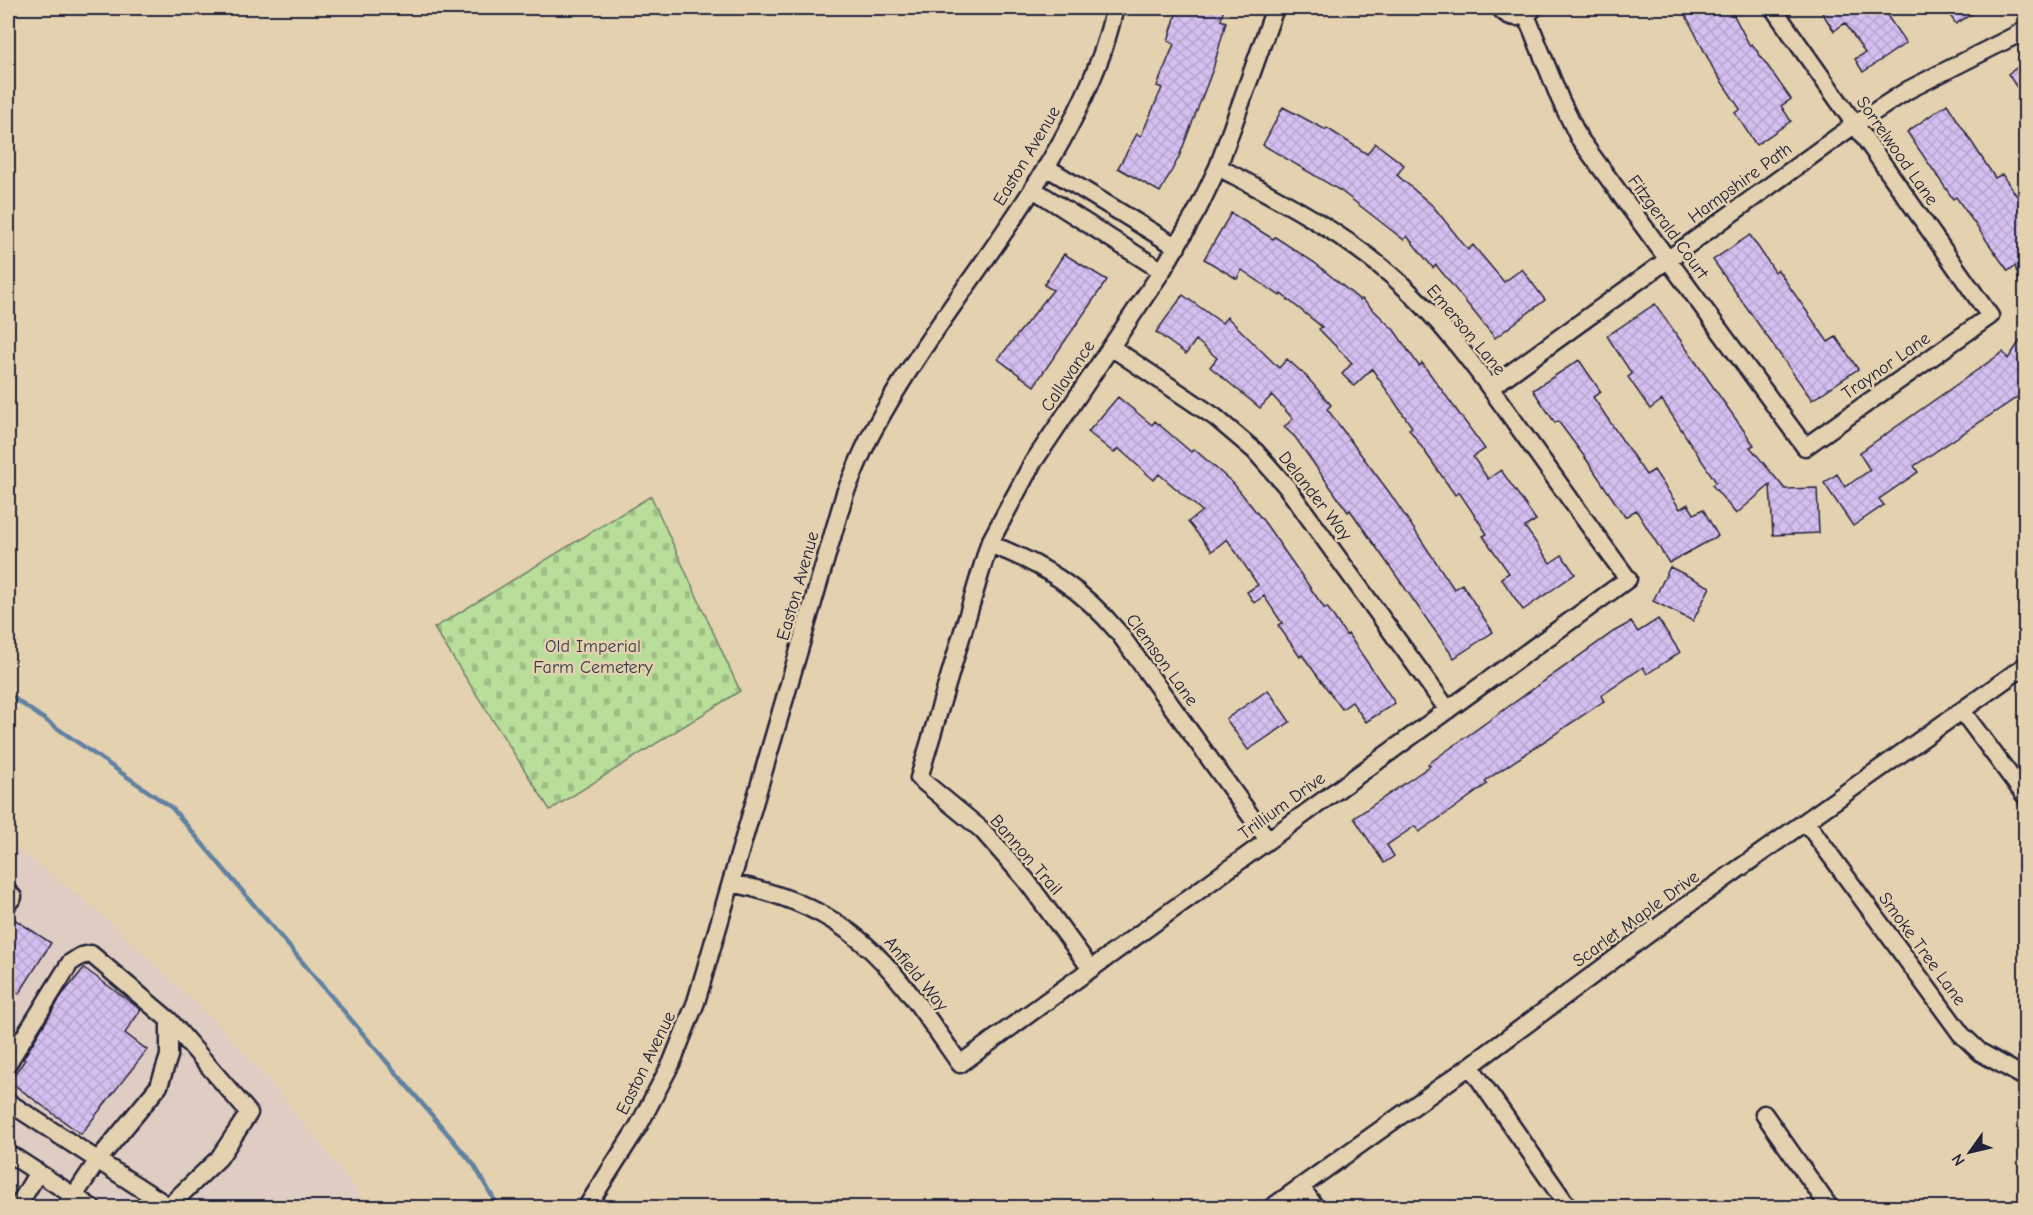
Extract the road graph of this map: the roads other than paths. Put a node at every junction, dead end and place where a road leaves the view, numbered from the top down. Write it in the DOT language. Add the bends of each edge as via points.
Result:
graph roads {
  1 [pos="1115,8"];
  2 [pos="1275,8"];
  3 [pos="1500,8"];
  4 [pos="1773,8"];
  5 [pos="1530,11"];
  6 [pos="2025,30"];
  7 [pos="1854,124"];
  8 [pos="1218,167"];
  9 [pos="1046,168"];
  10 [pos="1033,189"];
  11 [pos="1177,248"];
  12 [pos="1668,260"];
  13 [pos="1162,271"];
  14 [pos="1990,316"];
  15 [pos="1111,347"];
  16 [pos="1490,388"];
  17 [pos="1805,447"];
  18 [pos="989,544"];
  19 [pos="1628,579"];
  20 [pos="2025,665"];
  21 [pos="1448,710"];
  22 [pos="1962,711"];
  23 [pos="919,778"];
  24 [pos="2025,797"];
  25 [pos="1806,822"];
  26 [pos="1268,840"];
  27 [pos="731,883"];
  28 [pos="8,892"];
  29 [pos="8,903"];
  30 [pos="1091,969"];
  31 [pos="168,1020"];
  32 [pos="8,1063"];
  33 [pos="960,1064"];
  34 [pos="1470,1066"];
  35 [pos="2025,1078"];
  36 [pos="8,1102"];
  37 [pos="1764,1114"];
  38 [pos="8,1153"];
  39 [pos="98,1160"];
  40 [pos="38,1172"];
  41 [pos="1301,1187"];
  42 [pos="16,1200"];
  43 [pos="70,1202"];
  44 [pos="170,1207"];
  45 [pos="92,1208"];
  46 [pos="586,1208"];
  47 [pos="1271,1208"];
  48 [pos="1316,1208"];
  49 [pos="1569,1208"];
  50 [pos="1830,1208"];
  1 -- 9 [label="street, Easton Avenue" via="1102,55"];
  2 -- 8 [label="street, Callavance"];
  3 -- 5 [label="street, Fitzgerald Court" via="1510,16"];
  4 -- 7 [label="street, Sorrelwood Lane"];
  5 -- 12 [label="street, Fitzgerald Court" via="1560,99 1579,138"];
  6 -- 7 [label="street, Hampshire Path" via="1908,90"];
  7 -- 12 [label="street, Hampshire Path"];
  7 -- 14 [label="street, Sorrelwood Lane"];
  8 -- 11 [label="street, Callavance"];
  8 -- 16 [label="street, Emerson Lane" via="1294,206 1344,238 1392,276 1444,330"];
  9 -- 10 [label="street, Easton Avenue"];
  9 -- 11 [label="street"];
  10 -- 13 [label="street"];
  10 -- 27 [label="street, Easton Avenue" via="902,382 872,432 845,493"];
  11 -- 13 [label="street, Callavance"];
  12 -- 16 [label="street, Hampshire Path"];
  12 -- 17 [label="street, Fitzgerald Court"];
  13 -- 15 [label="street, Callavance"];
  14 -- 17 [label="street, Traynor Lane"];
  15 -- 18 [label="street, Callavance" via="1032,464"];
  15 -- 21 [label="street, Delander Way" via="1215,417 1255,451 1286,486"];
  16 -- 19 [label="street, Emerson Lane"];
  18 -- 23 [label="street, Callavance"];
  18 -- 26 [label="street, Clemson Lane" via="1043,567 1099,610"];
  19 -- 21 [label="street, Trillium Drive"];
  20 -- 22 [label="street, Scarlet Maple Drive"];
  21 -- 26 [label="street, Trillium Drive"];
  22 -- 24 [label="street"];
  22 -- 25 [label="street, Scarlet Maple Drive"];
  23 -- 30 [label="street, Bannon Trail" via="982,830 1026,880"];
  25 -- 34 [label="street, Scarlet Maple Drive"];
  25 -- 35 [label="street, Smoke Tree Lane" via="1961,1034 1980,1052"];
  26 -- 30 [label="street, Trillium Drive"];
  27 -- 33 [label="street, Anfield Way" via="765,890 804,905 842,925 875,951 907,988"];
  27 -- 46 [label="street, Easton Avenue" via="696,1002 672,1062 639,1125"];
  28 -- 29 [label="street" via="13,897"];
  30 -- 33 [label="street, Trillium Drive"];
  31 -- 32 [label="street" via="91,954 81,956 70,963"];
  31 -- 39 [label="street" via="169,1056 159,1086"];
  31 -- 44 [label="street" via="249,1113 219,1158"];
  34 -- 41 [label="street, Scarlet Maple Drive"];
  34 -- 49 [label="street"];
  36 -- 39 [label="street"];
  37 -- 50 [label="street"];
  38 -- 40 [label="street"];
  39 -- 43 [label="street"];
  39 -- 44 [label="street"];
  40 -- 42 [label="street"];
  40 -- 43 [label="street"];
  41 -- 47 [label="street, Scarlet Maple Drive"];
  41 -- 48 [label="street"];
  43 -- 45 [label="street"];
}
